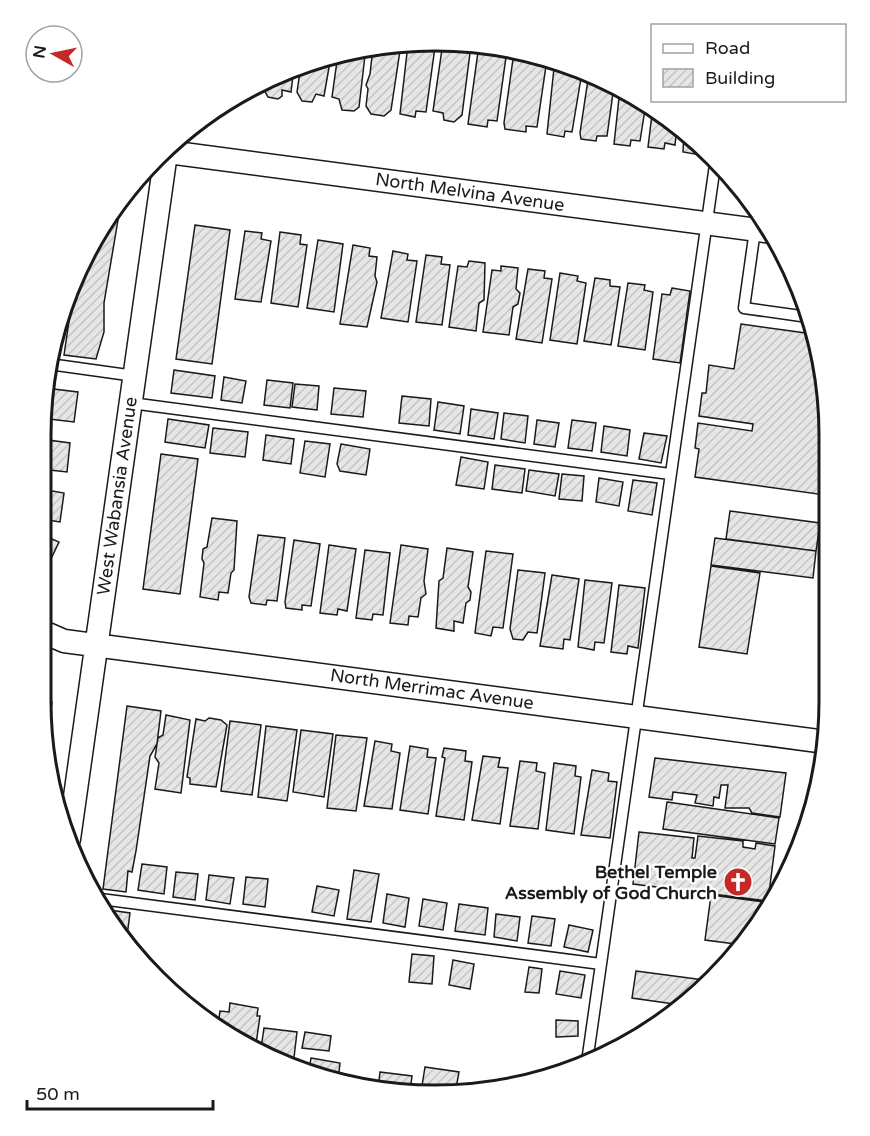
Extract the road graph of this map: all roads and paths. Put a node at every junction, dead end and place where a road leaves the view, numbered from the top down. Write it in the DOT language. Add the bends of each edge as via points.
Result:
graph roads {
  1 [pos="173,154"];
  2 [pos="166,160"];
  3 [pos="714,171"];
  4 [pos="706,224"];
  5 [pos="760,231"];
  6 [pos="762,234"];
  7 [pos="800,316"];
  8 [pos="57,365"];
  9 [pos="135,376"];
  10 [pos="131,402"];
  11 [pos="670,474"];
  12 [pos="51,635"];
  13 [pos="95,645"];
  14 [pos="636,716"];
  15 [pos="817,741"];
  16 [pos="71,824"];
  17 [pos="107,900"];
  18 [pos="601,964"];
  19 [pos="587,1053"];
  1 -- 4 [label="street, North Melvina Avenue"];
  2 -- 9 [label="street, West Wabansia Avenue"];
  3 -- 4 [label="lane"];
  4 -- 5 [label="street, North Melvina Avenue"];
  4 -- 11 [label="lane"];
  6 -- 7 [label="lane" via="744,308"];
  8 -- 9 [label="lane"];
  9 -- 10 [label="street, West Wabansia Avenue"];
  10 -- 11 [label="lane"];
  10 -- 13 [label="street, West Wabansia Avenue"];
  11 -- 14 [label="lane"];
  12 -- 13 [label="street, North Merrimac Avenue"];
  13 -- 14 [label="street, North Merrimac Avenue"];
  13 -- 16 [label="street, West Wabansia Avenue"];
  14 -- 15 [label="street, North Merrimac Avenue"];
  14 -- 18 [label="lane"];
  17 -- 18 [label="lane"];
  18 -- 19 [label="lane"];
}
